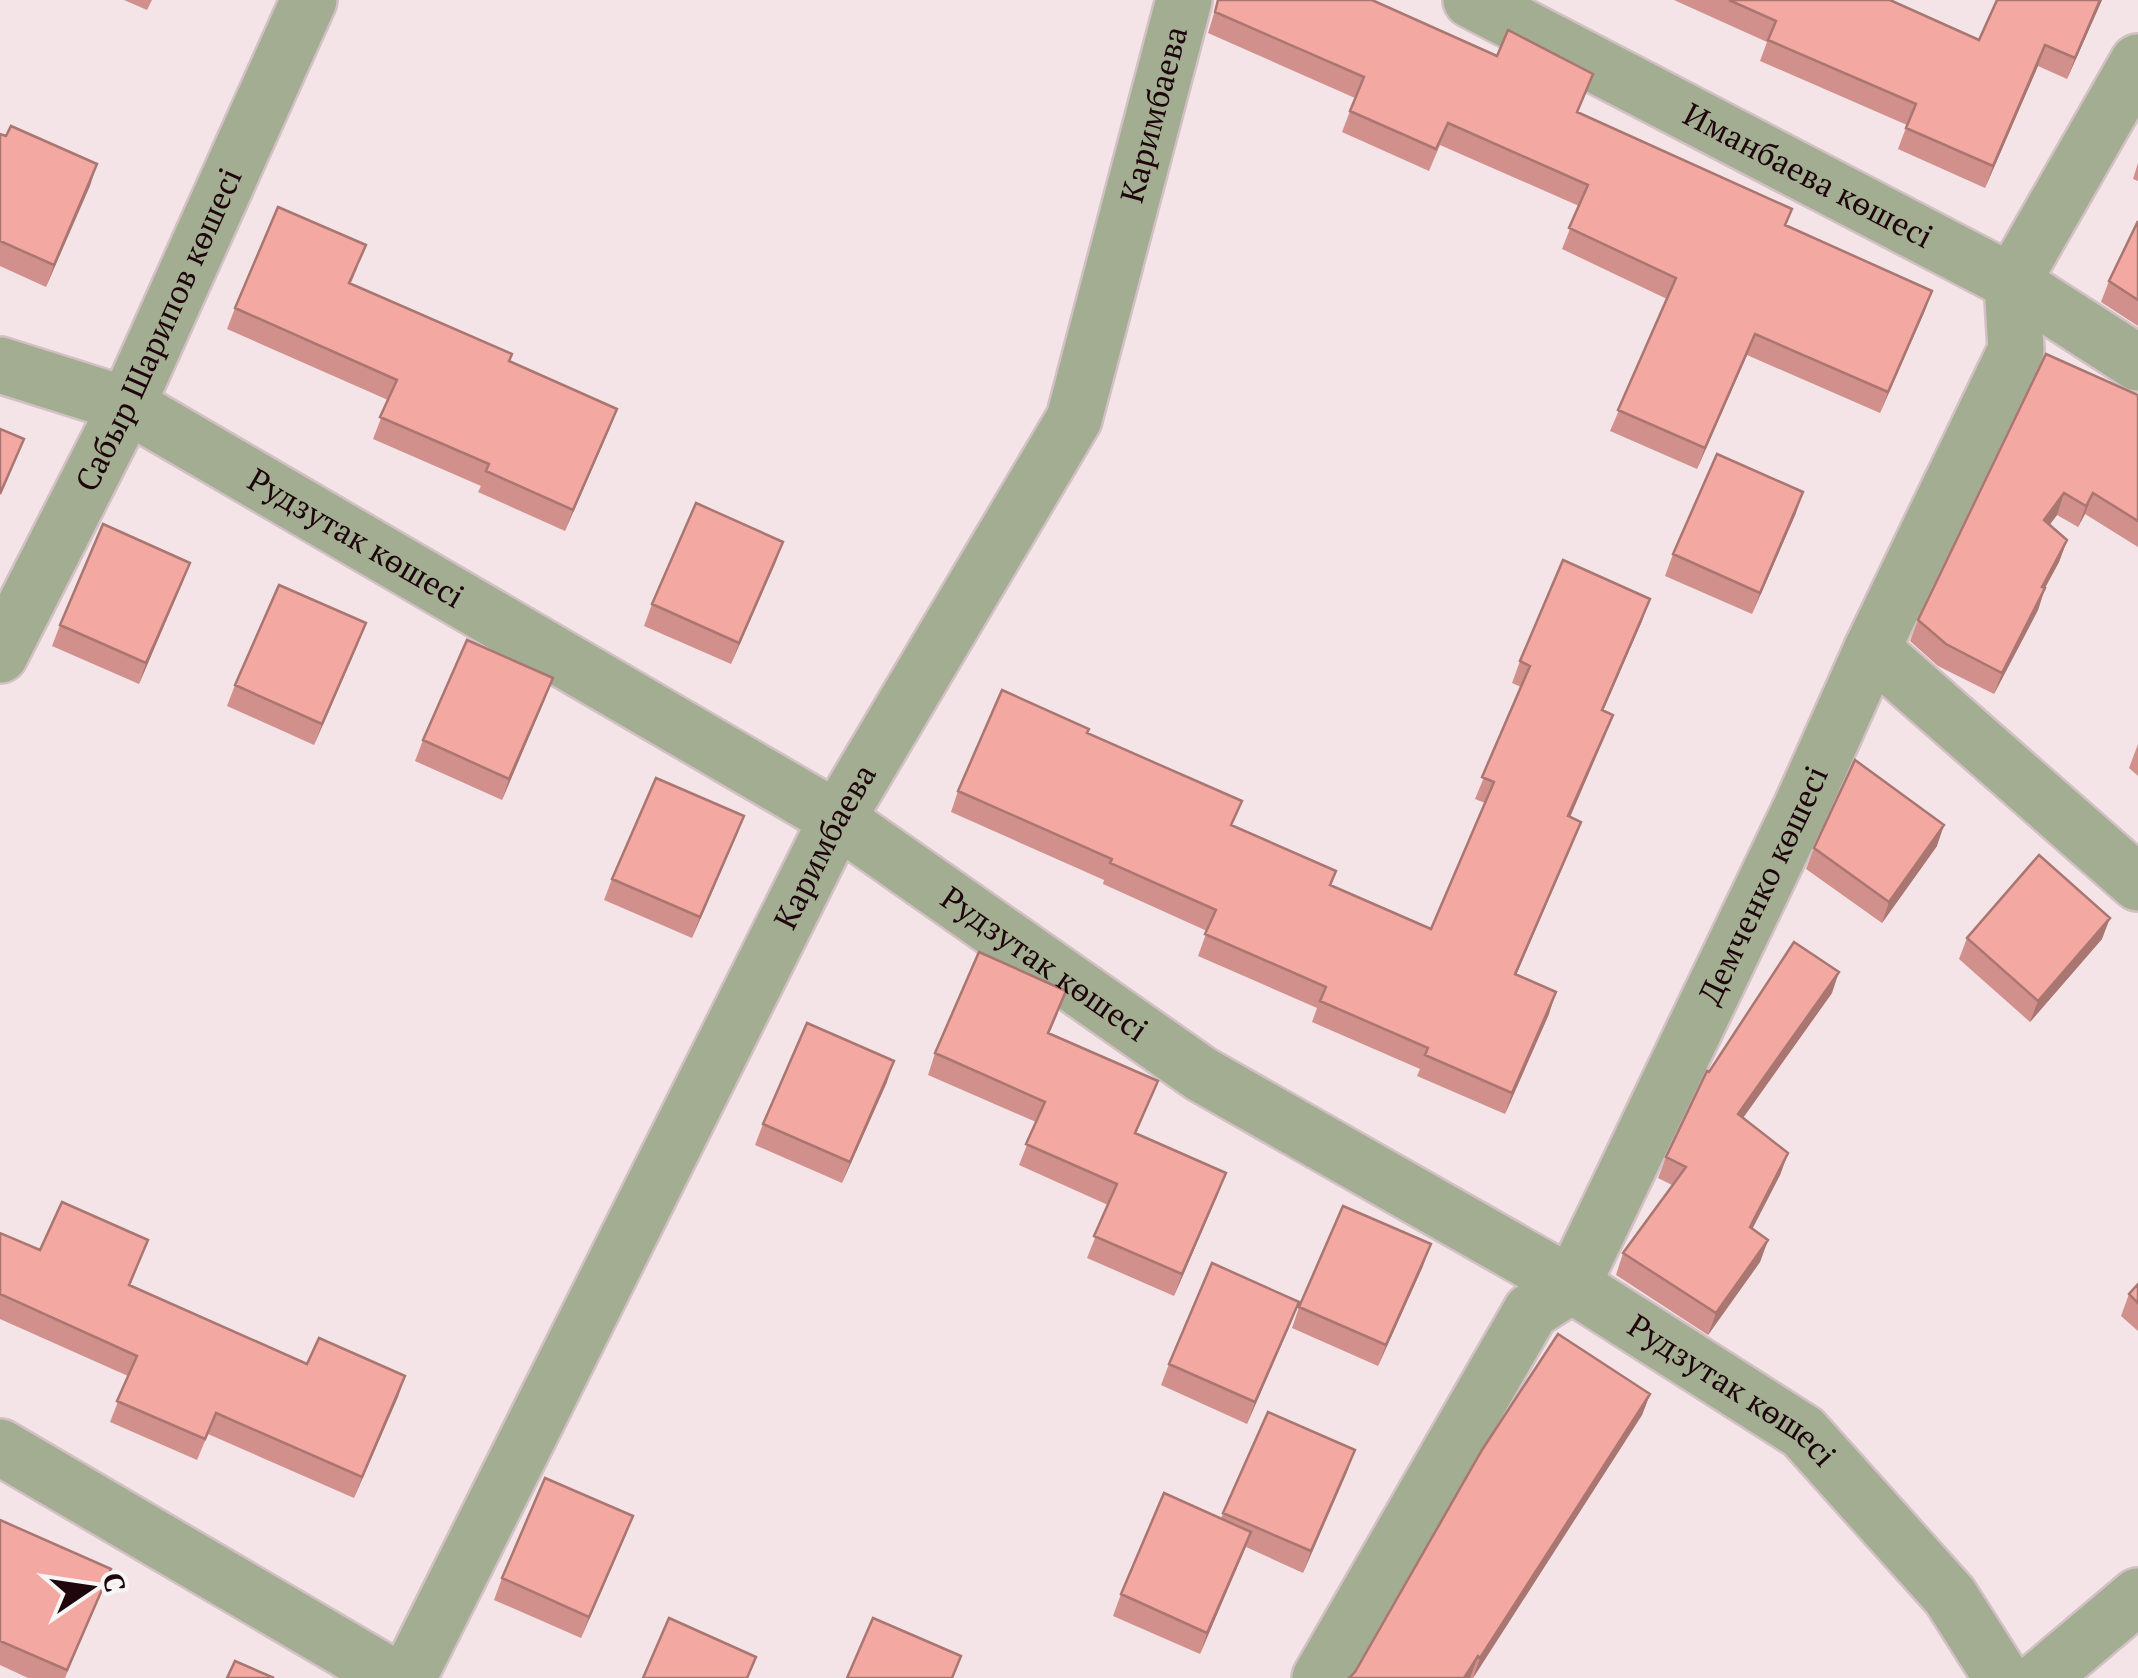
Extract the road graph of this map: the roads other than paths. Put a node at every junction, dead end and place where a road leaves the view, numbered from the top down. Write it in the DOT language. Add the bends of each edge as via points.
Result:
graph roads {
  1 [pos="308,0"];
  2 [pos="1184,0"];
  3 [pos="1471,0"];
  4 [pos="2138,62"];
  5 [pos="2012,282"];
  6 [pos="2138,363"];
  7 [pos="0,366"];
  8 [pos="126,405"];
  9 [pos="1872,649"];
  10 [pos="0,655"];
  11 [pos="837,819"];
  12 [pos="2138,882"];
  13 [pos="1572,1285"];
  14 [pos="0,1447"];
  15 [pos="2138,1596"];
  16 [pos="394,1678"];
  17 [pos="408,1678"];
  18 [pos="1320,1678"];
  19 [pos="2002,1678"];
  20 [pos="2041,1678"];
  1 -- 8 [label="street, Сабыр Шарипов көшесі"];
  2 -- 11 [label="street, Каримбаева" via="1074,419"];
  3 -- 5 [label="street, Иманбаева көшесі"];
  4 -- 5 [label="street"];
  5 -- 6 [label="street, Иманбаева көшесі"];
  5 -- 9 [label="street, Демченко көшесі" via="2016,350"];
  7 -- 8 [label="street, Рудзутак көшесі"];
  8 -- 10 [label="street, Сабыр Шарипов көшесі"];
  8 -- 11 [label="street, Рудзутак көшесі"];
  9 -- 12 [label="street"];
  9 -- 13 [label="street, Демченко көшесі"];
  11 -- 13 [label="street, Рудзутак көшесі" via="1201,1074"];
  11 -- 17 [label="street, Каримбаева"];
  13 -- 18 [label="street" via="1530,1310"];
  13 -- 19 [label="street, Рудзутак көшесі" via="1802,1432 1950,1596"];
  14 -- 16 [label="street"];
  15 -- 20 [label="street"];
}
